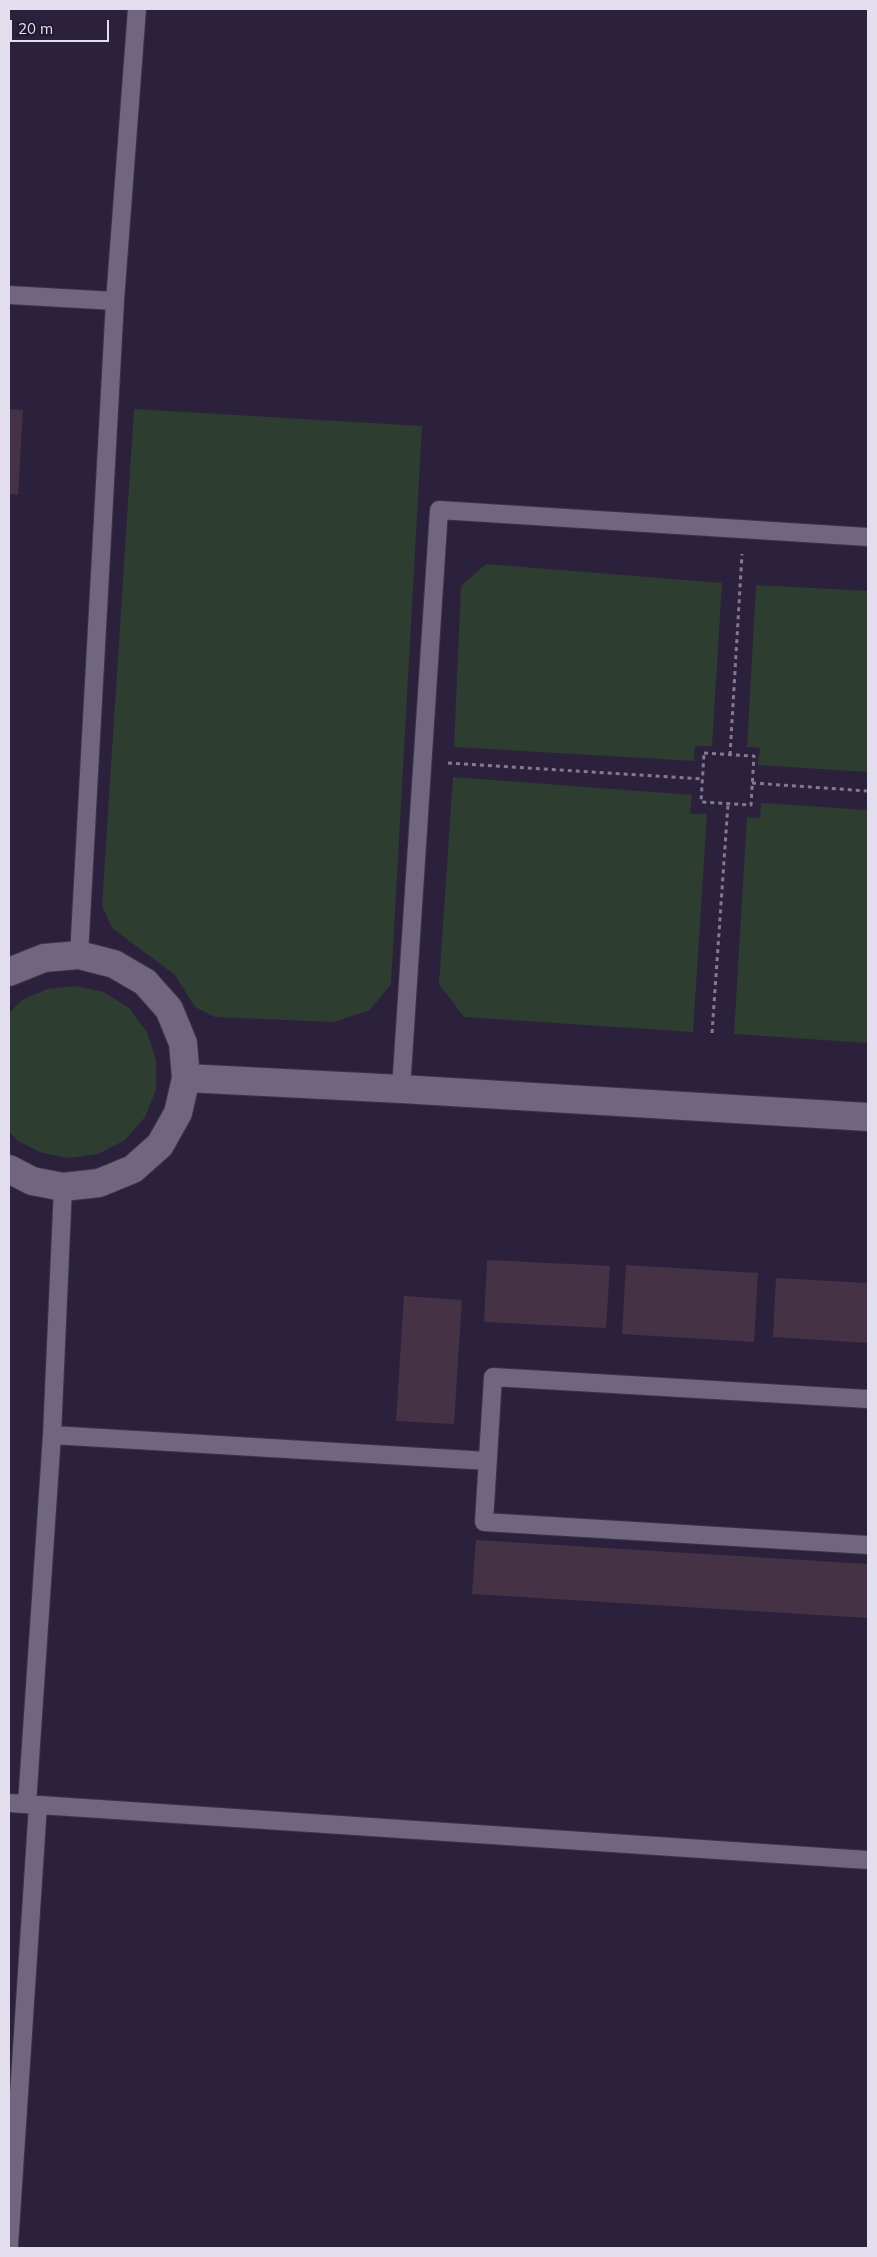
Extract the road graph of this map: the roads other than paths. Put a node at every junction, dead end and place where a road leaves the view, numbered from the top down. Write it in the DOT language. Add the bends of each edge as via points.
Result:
graph roads {
  1 [pos="137,9"];
  2 [pos="9,295"];
  3 [pos="115,301"];
  4 [pos="868,537"];
  5 [pos="79,955"];
  6 [pos="9,972"];
  7 [pos="186,1078"];
  8 [pos="401,1089"];
  9 [pos="868,1117"];
  10 [pos="9,1169"];
  11 [pos="63,1187"];
  12 [pos="868,1399"];
  13 [pos="52,1435"];
  14 [pos="488,1461"];
  15 [pos="868,1545"];
  16 [pos="9,1803"];
  17 [pos="32,1805"];
  18 [pos="868,1860"];
  19 [pos="14,2084"];
  20 [pos="10,2198"];
  21 [pos="9,2246"];
  1 -- 3 [label="lane"];
  2 -- 3 [label="lane"];
  3 -- 5 [label="lane"];
  4 -- 8 [label="lane" via="438,510"];
  5 -- 6 [label="street" via="44,958"];
  5 -- 7 [label="street" via="114,964 145,982 169,1009 183,1043"];
  7 -- 8 [label="street"];
  7 -- 11 [label="street" via="178,1113 160,1145 133,1169 99,1183"];
  8 -- 9 [label="street"];
  10 -- 11 [label="street" via="32,1181"];
  11 -- 13 [label="lane"];
  12 -- 14 [label="lane" via="493,1377"];
  13 -- 14 [label="lane"];
  13 -- 17 [label="lane"];
  14 -- 15 [label="lane" via="484,1522"];
  16 -- 17 [label="lane"];
  17 -- 18 [label="lane"];
  17 -- 19 [label="lane"];
  19 -- 20 [label="lane"];
  20 -- 21 [label="lane"];
}
